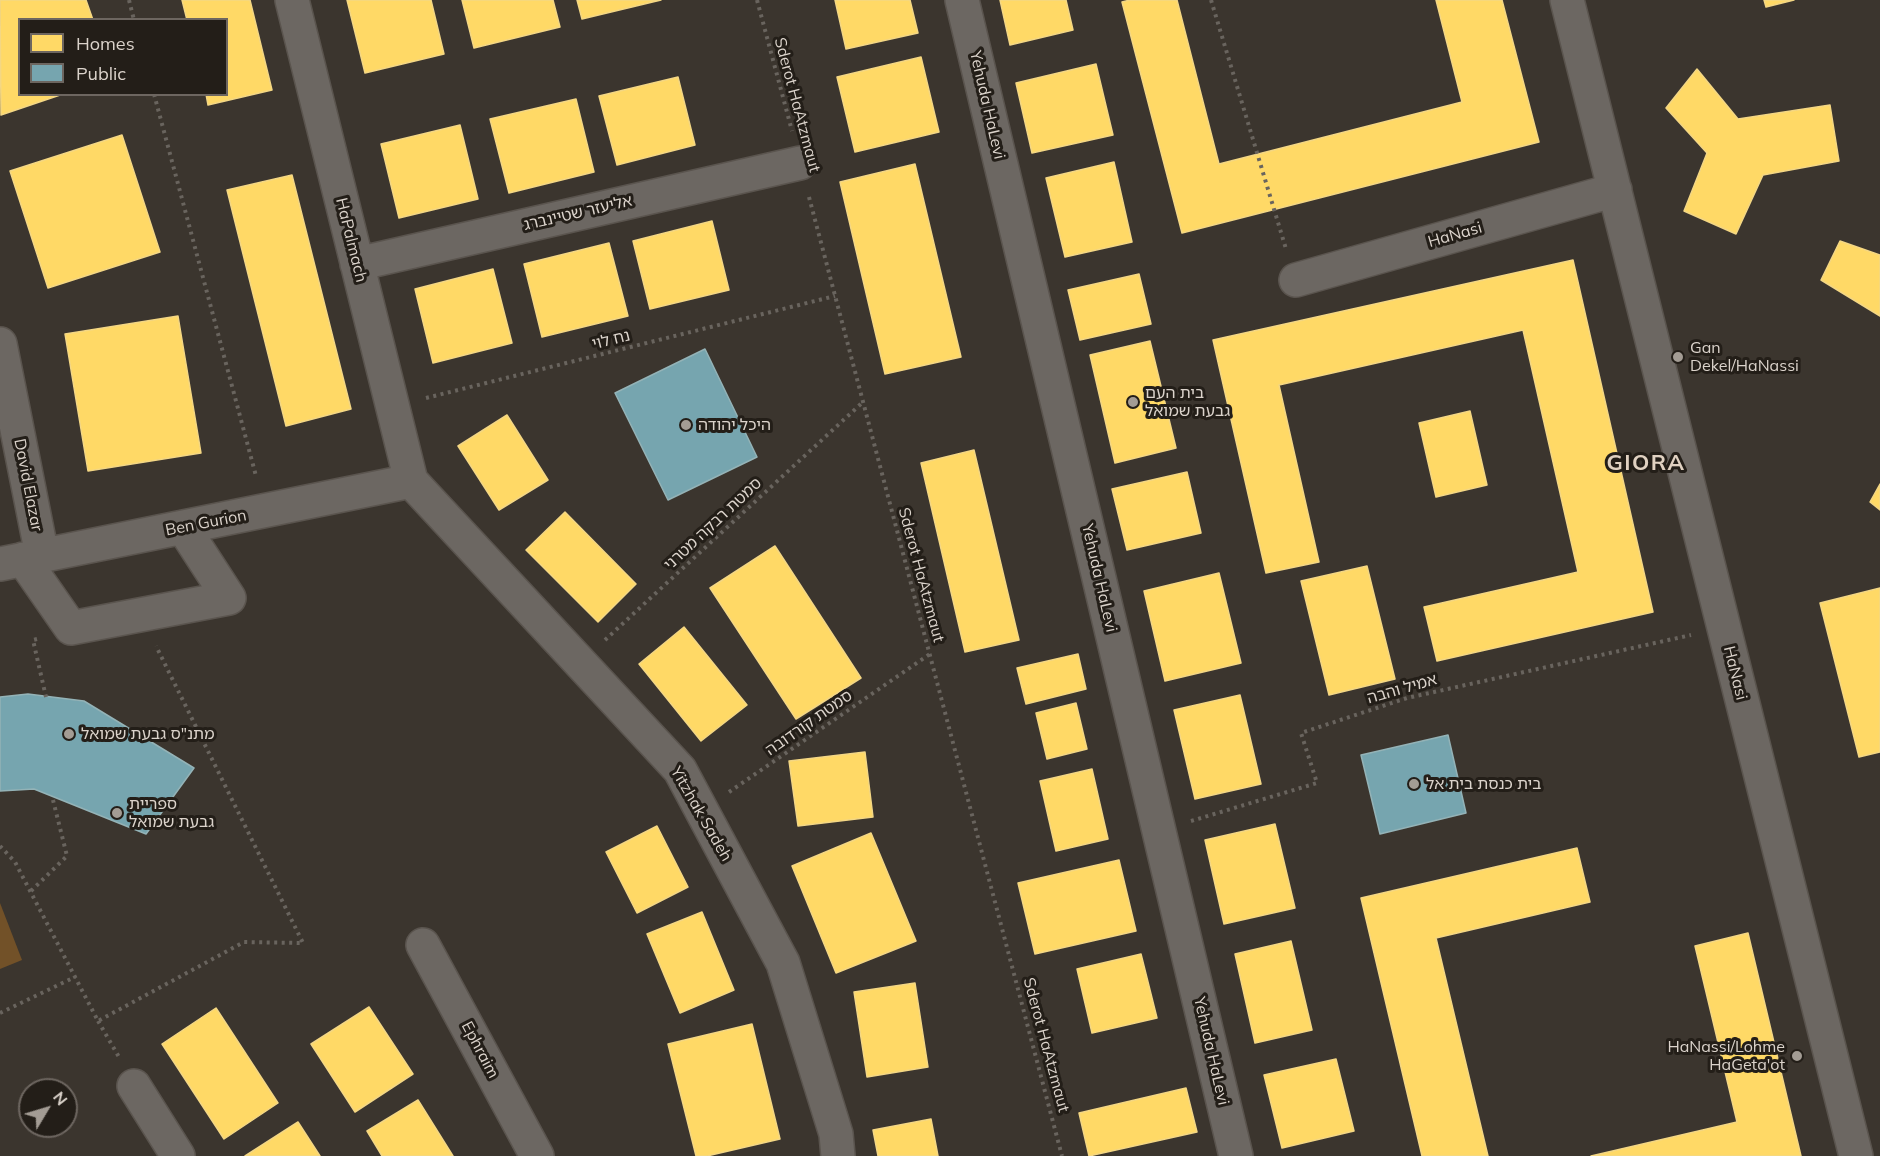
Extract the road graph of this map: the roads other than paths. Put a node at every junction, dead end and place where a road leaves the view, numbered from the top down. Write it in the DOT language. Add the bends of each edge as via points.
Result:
graph roads {
  1 [pos="292,0"];
  2 [pos="962,0"];
  3 [pos="1567,0"];
  4 [pos="800,163"];
  5 [pos="1615,190"];
  6 [pos="357,264"];
  7 [pos="1296,280"];
  8 [pos="0,344"];
  9 [pos="411,481"];
  10 [pos="183,527"];
  11 [pos="22,560"];
  12 [pos="423,945"];
  13 [pos="134,1086"];
  14 [pos="178,1156"];
  15 [pos="537,1156"];
  16 [pos="838,1156"];
  17 [pos="1236,1156"];
  18 [pos="1856,1156"];
  1 -- 6 [label="street, HaPalmach"];
  2 -- 17 [label="street, Yehuda HaLevi"];
  3 -- 5 [label="street, HaNasi"];
  4 -- 6 [label="street, אליעזר שטיינברג"];
  5 -- 7 [label="street, HaNasi"];
  5 -- 18 [label="street, HaNasi"];
  6 -- 9 [label="street, HaPalmach"];
  8 -- 11 [label="street, David Elazar"];
  9 -- 10 [label="street, Ben Gurion"];
  9 -- 16 [label="street, Yitzhak Sadeh" via="680,770 783,963 836,1134"];
  10 -- 11 [label="street, Ben Gurion"];
  10 -- 11 [label="street" via="229,598 71,628"];
  12 -- 15 [label="street, Ephraim"];
  13 -- 14 [label="street"];
}
